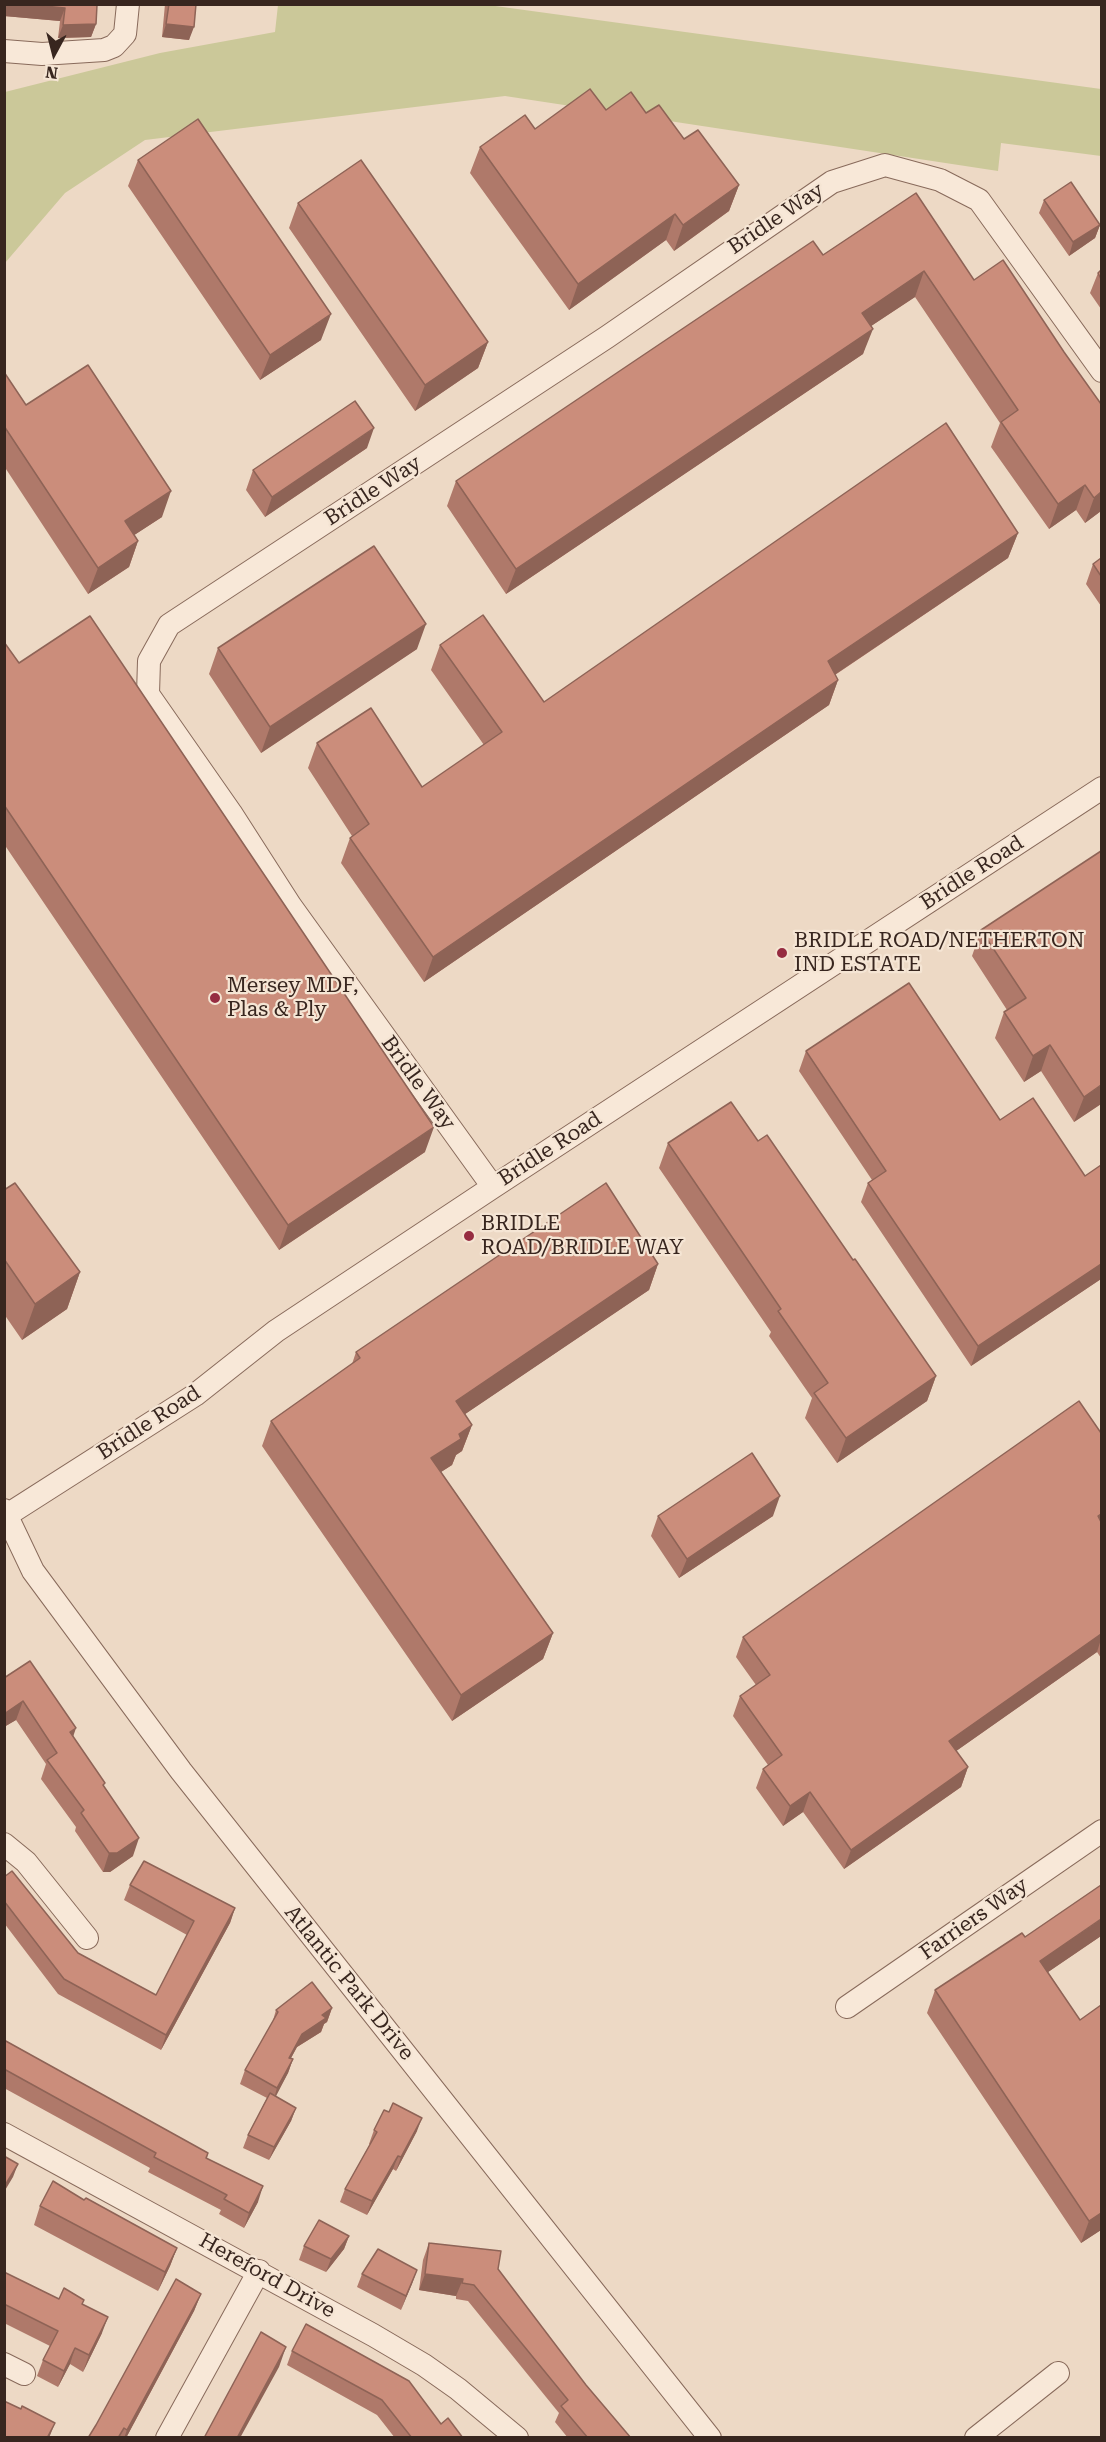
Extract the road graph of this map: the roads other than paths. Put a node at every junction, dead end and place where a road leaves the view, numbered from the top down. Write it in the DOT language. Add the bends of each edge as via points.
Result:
graph roads {
  1 [pos="128,4"];
  2 [pos="4,51"];
  3 [pos="1101,371"];
  4 [pos="1101,788"];
  5 [pos="493,1187"];
  6 [pos="5,1514"];
  7 [pos="1101,1831"];
  8 [pos="4,1844"];
  9 [pos="87,1938"];
  10 [pos="847,2007"];
  11 [pos="4,2134"];
  12 [pos="258,2271"];
  13 [pos="1058,2373"];
  14 [pos="167,2438"];
  15 [pos="517,2438"];
  16 [pos="710,2438"];
  17 [pos="976,2438"];
  1 -- 2 [label="street" via="125,34 104,50 42,54"];
  3 -- 5 [label="street, Bridle Way" via="979,200 940,180 885,165 832,182 607,337 169,625 149,661 148,694 290,905"];
  4 -- 5 [label="street, Bridle Road"];
  5 -- 6 [label="street, Bridle Road" via="276,1331 195,1395"];
  6 -- 16 [label="street, Atlantic Park Drive" via="33,1571 181,1771"];
  7 -- 10 [label="street, Farriers Way"];
  8 -- 9 [label="street" via="26,1862"];
  11 -- 12 [label="street, Hereford Drive"];
  12 -- 14 [label="street"];
  12 -- 15 [label="street, Hereford Drive" via="424,2365"];
  13 -- 17 [label="street"];
}
